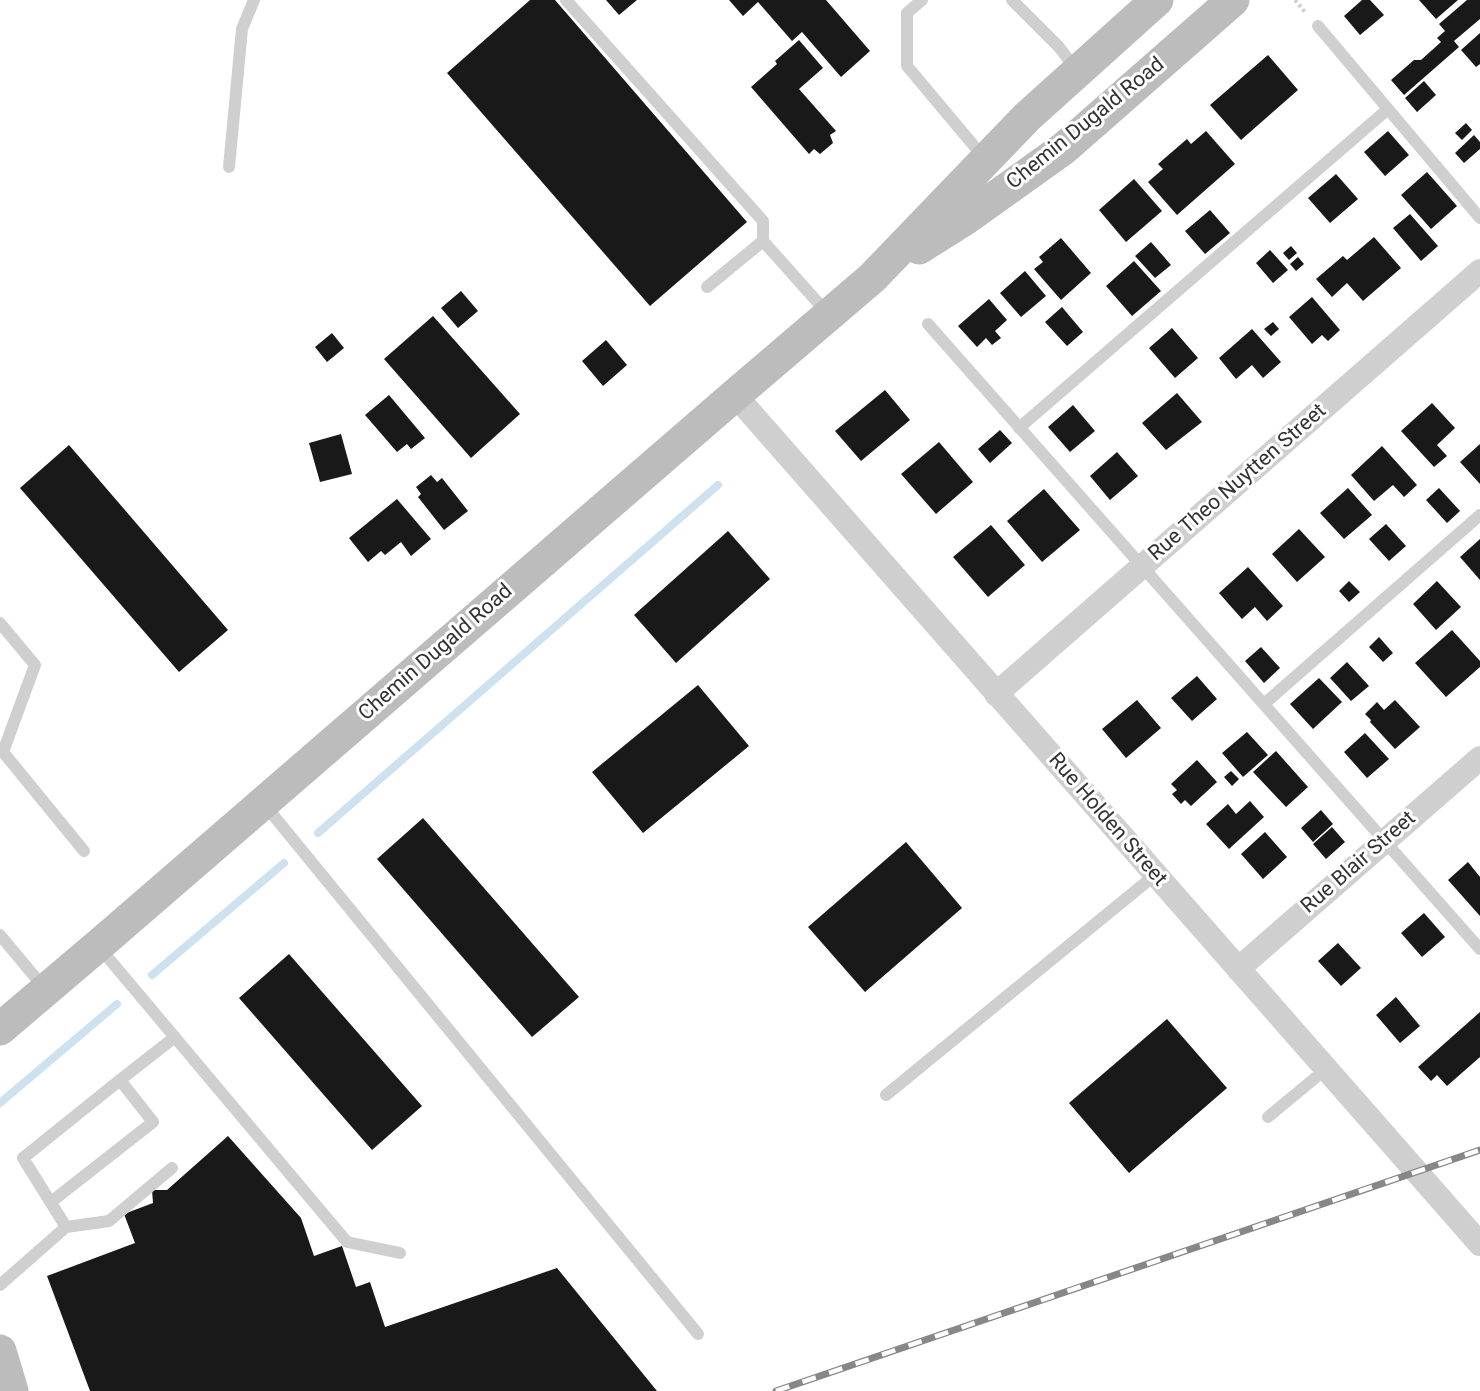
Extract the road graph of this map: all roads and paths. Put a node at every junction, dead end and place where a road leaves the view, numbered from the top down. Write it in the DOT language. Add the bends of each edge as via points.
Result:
graph roads {
  1 [pos="254,0"];
  2 [pos="566,0"];
  3 [pos="922,0"];
  4 [pos="1012,0"];
  5 [pos="1233,0"];
  6 [pos="1154,1"];
  7 [pos="1318,26"];
  8 [pos="1078,72"];
  9 [pos="1388,109"];
  10 [pos="987,160"];
  11 [pos="229,166"];
  12 [pos="1480,218"];
  13 [pos="763,241"];
  14 [pos="1480,271"];
  15 [pos="873,278"];
  16 [pos="706,287"];
  17 [pos="829,315"];
  18 [pos="928,324"];
  19 [pos="735,395"];
  20 [pos="1019,428"];
  21 [pos="1480,515"];
  22 [pos="1142,566"];
  23 [pos="0,623"];
  24 [pos="996,694"];
  25 [pos="1264,704"];
  26 [pos="1480,758"];
  27 [pos="263,803"];
  28 [pos="1384,841"];
  29 [pos="84,851"];
  30 [pos="1155,875"];
  31 [pos="0,935"];
  32 [pos="98,946"];
  33 [pos="1480,949"];
  34 [pos="1238,969"];
  35 [pos="45,990"];
  36 [pos="0,1029"];
  37 [pos="175,1037"];
  38 [pos="1326,1068"];
  39 [pos="120,1080"];
  40 [pos="886,1095"];
  41 [pos="1268,1117"];
  42 [pos="172,1168"];
  43 [pos="51,1202"];
  44 [pos="66,1227"];
  45 [pos="1480,1244"];
  46 [pos="400,1253"];
  47 [pos="0,1285"];
  48 [pos="698,1334"];
  49 [pos="0,1351"];
  50 [pos="12,1391"];
  1 -- 11 [label="lane" via="242,29"];
  2 -- 13 [label="lane" via="763,221"];
  3 -- 10 [label="lane" via="907,13 907,66"];
  4 -- 8 [label="lane"];
  5 -- 15 [label="street, Chemin Dugald Road" via="1063,148 965,219"];
  6 -- 8 [label="street, Chemin Dugald Road"];
  7 -- 9 [label="lane"];
  8 -- 10 [label="street, Chemin Dugald Road" via="1027,117"];
  9 -- 12 [label="lane"];
  9 -- 20 [label="lane"];
  10 -- 15 [label="street, Chemin Dugald Road"];
  13 -- 16 [label="lane"];
  13 -- 17 [label="lane"];
  14 -- 22 [label="street, Rue Theo Nuytten Street"];
  15 -- 17 [label="street, Chemin Dugald Road"];
  17 -- 19 [label="street, Chemin Dugald Road"];
  18 -- 20 [label="lane"];
  19 -- 24 [label="street, Rue Holden Street"];
  19 -- 27 [label="street, Chemin Dugald Road"];
  20 -- 22 [label="lane"];
  21 -- 25 [label="lane"];
  22 -- 24 [label="street, Rue Theo Nuytten Street"];
  22 -- 25 [label="lane"];
  23 -- 29 [label="lane" via="35,665 3,752"];
  24 -- 30 [label="street, Rue Holden Street"];
  25 -- 28 [label="lane"];
  26 -- 28 [label="street, Rue Blair Street"];
  27 -- 32 [label="street, Chemin Dugald Road"];
  27 -- 48 [label="lane"];
  28 -- 33 [label="lane"];
  28 -- 34 [label="street, Rue Blair Street"];
  30 -- 34 [label="street, Rue Holden Street"];
  30 -- 40 [label="lane"];
  31 -- 35 [label="lane"];
  32 -- 35 [label="street, Chemin Dugald Road"];
  32 -- 37 [label="lane"];
  34 -- 38 [label="street, Rue Holden Street"];
  35 -- 36 [label="street, Chemin Dugald Road"];
  37 -- 39 [label="lane"];
  37 -- 46 [label="lane" via="347,1242"];
  38 -- 41 [label="lane"];
  38 -- 45 [label="street, Rue Holden Street"];
  39 -- 43 [label="lane" via="23,1158"];
  39 -- 43 [label="lane" via="153,1122"];
  42 -- 44 [label="lane" via="109,1221"];
  43 -- 44 [label="lane"];
  44 -- 47 [label="lane"];
  49 -- 50 [label="street"];
}
